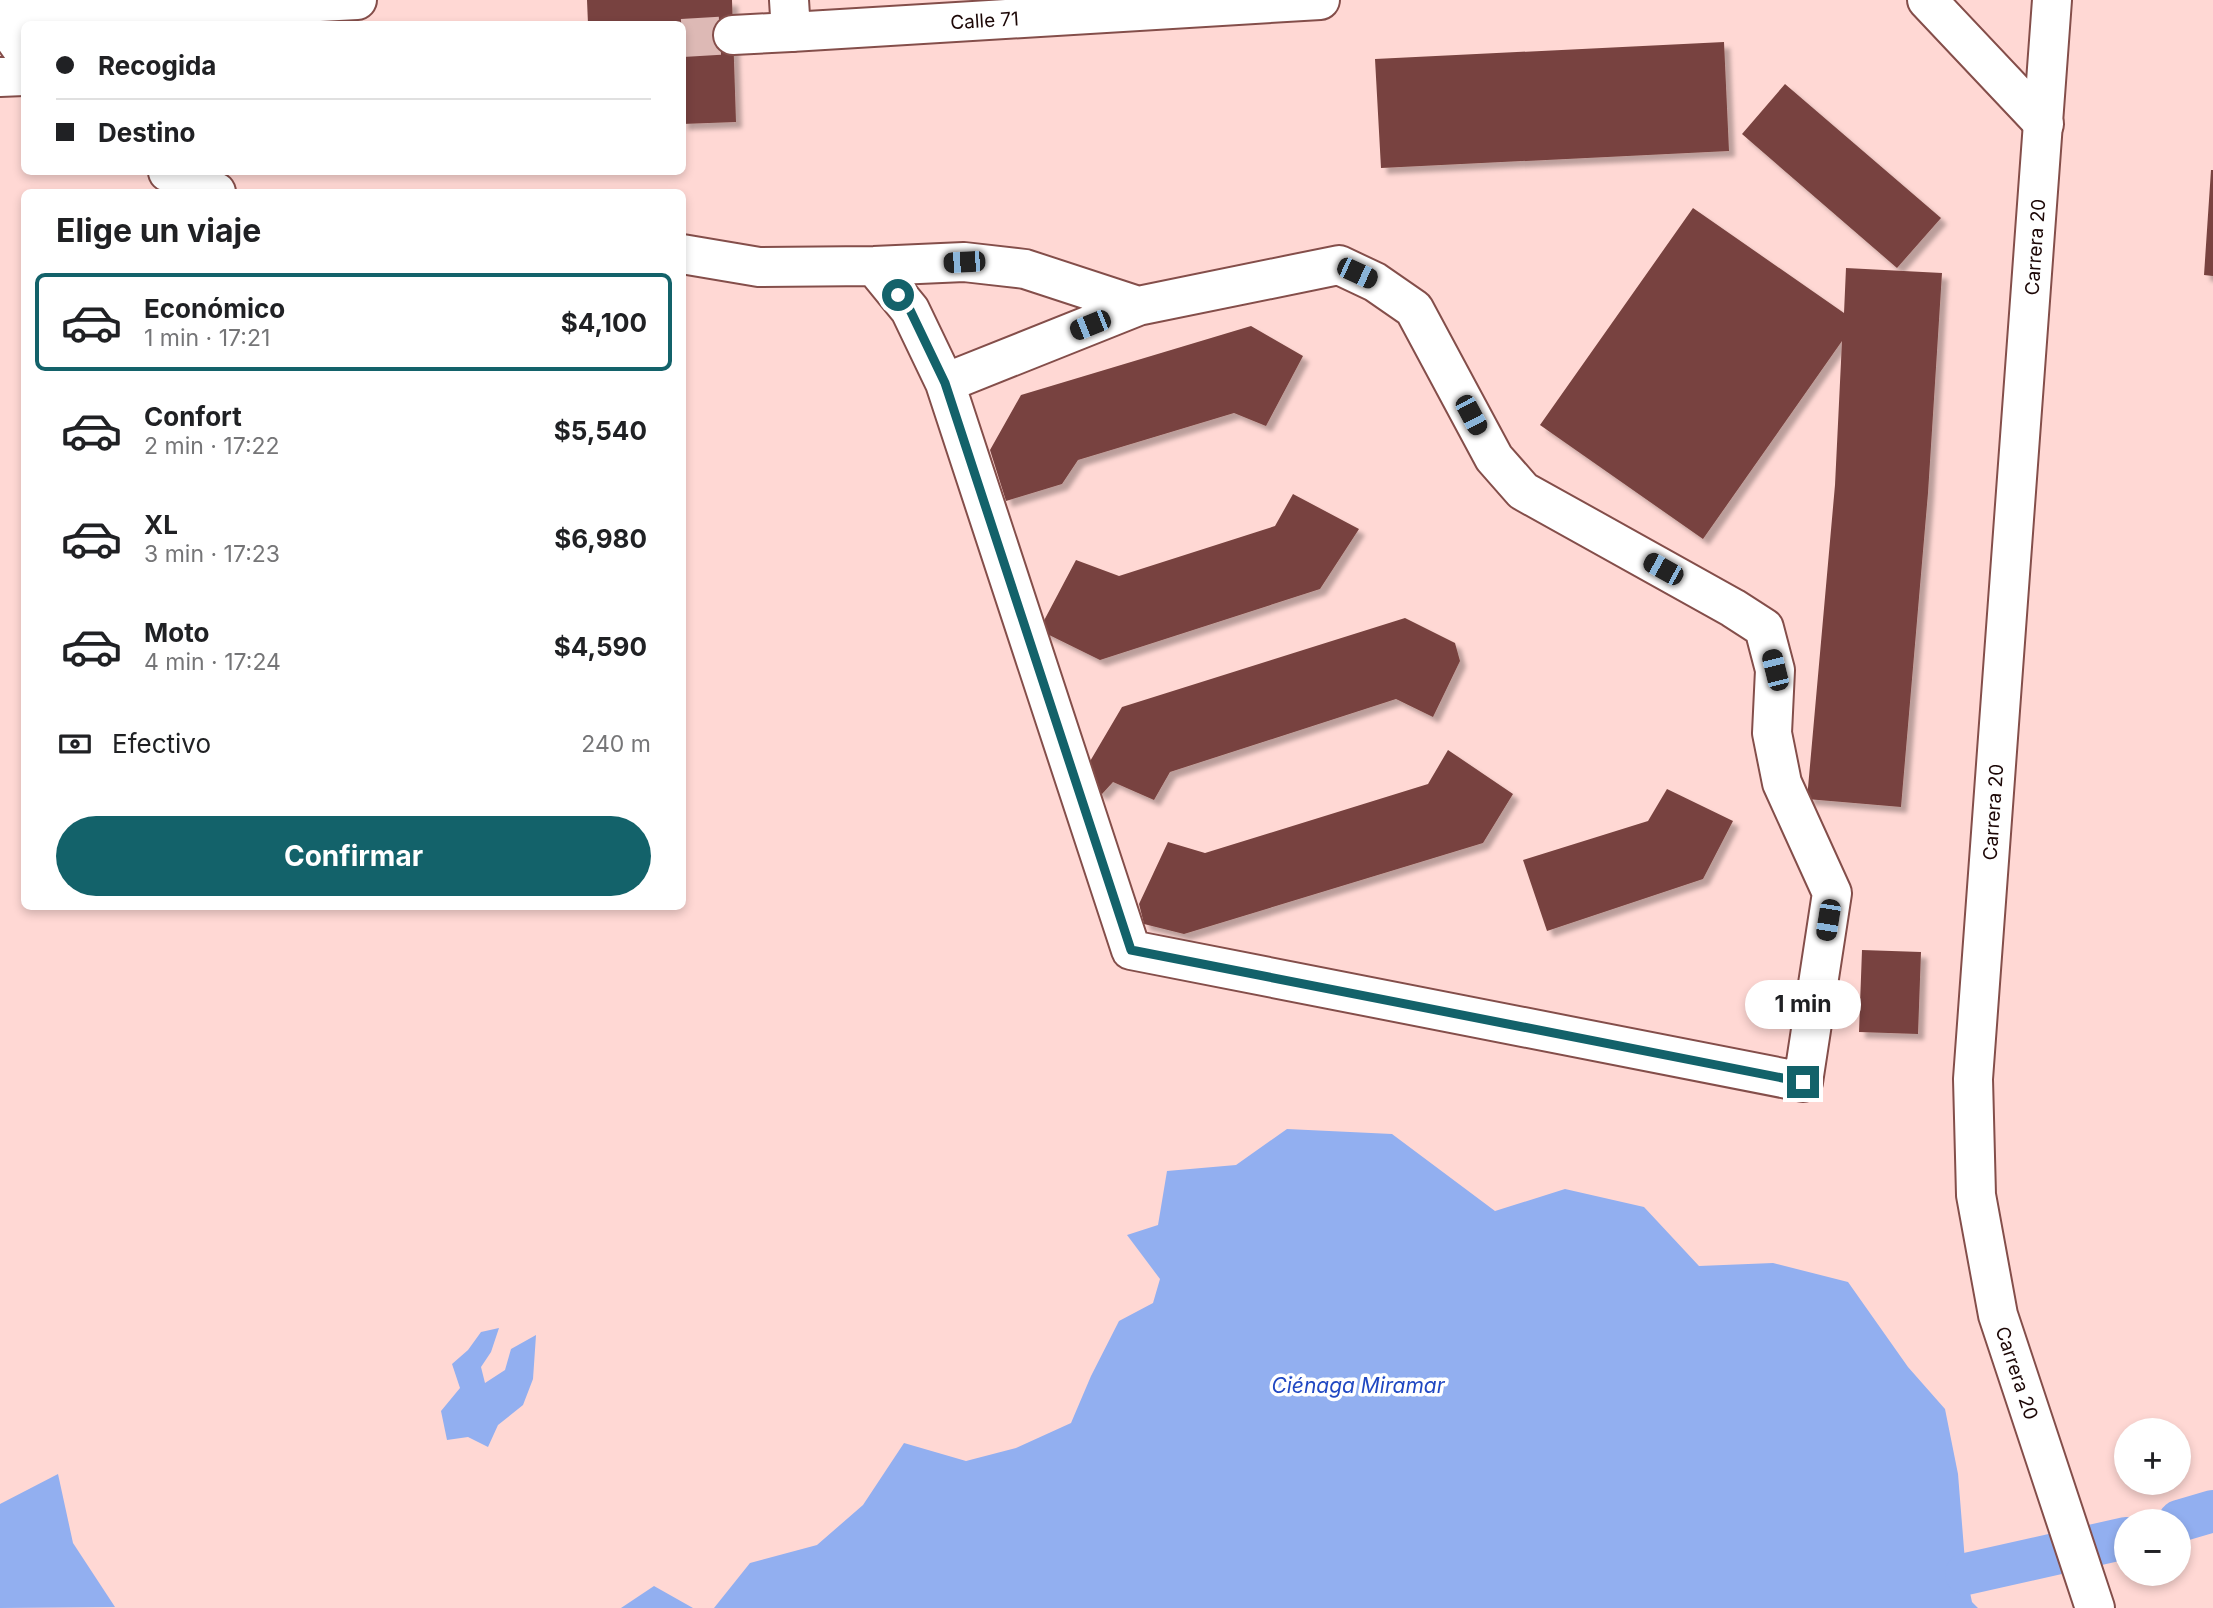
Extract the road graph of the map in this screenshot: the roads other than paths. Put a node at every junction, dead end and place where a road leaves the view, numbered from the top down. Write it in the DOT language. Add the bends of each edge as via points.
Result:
graph roads {
  1 [pos="356,0"];
  2 [pos="1320,0"];
  3 [pos="1927,0"];
  4 [pos="2052,0"];
  5 [pos="790,16"];
  6 [pos="1,19"];
  7 [pos="733,35"];
  8 [pos="21,48"];
  9 [pos="21,76"];
  10 [pos="0,77"];
  11 [pos="2044,124"];
  12 [pos="175,175"];
  13 [pos="209,189"];
  14 [pos="686,255"];
  15 [pos="874,266"];
  16 [pos="1138,306"];
  17 [pos="945,383"];
  18 [pos="2095,1608"];
  1 -- 6 [label="street"];
  2 -- 5 [label="street, Calle 71"];
  3 -- 11 [label="street"];
  4 -- 11 [label="street, Carrera 20"];
  5 -- 7 [label="street, Calle 71"];
  6 -- 8 [label="street"];
  9 -- 10 [label="street"];
  11 -- 18 [label="street, Carrera 20" via="1973,1079 1976,1195 1998,1315"];
  12 -- 13 [label="street"];
  14 -- 15 [label="street" via="759,267"];
  15 -- 16 [label="street" via="964,262 1025,269"];
  15 -- 17 [label="street" via="910,310"];
  16 -- 17 [label="street"];
  16 -- 17 [label="street" via="1339,265 1376,282 1414,309 1494,458 1523,491 1764,628 1775,670 1772,733 1782,783 1832,893 1803,1082 1131,950"];
}
